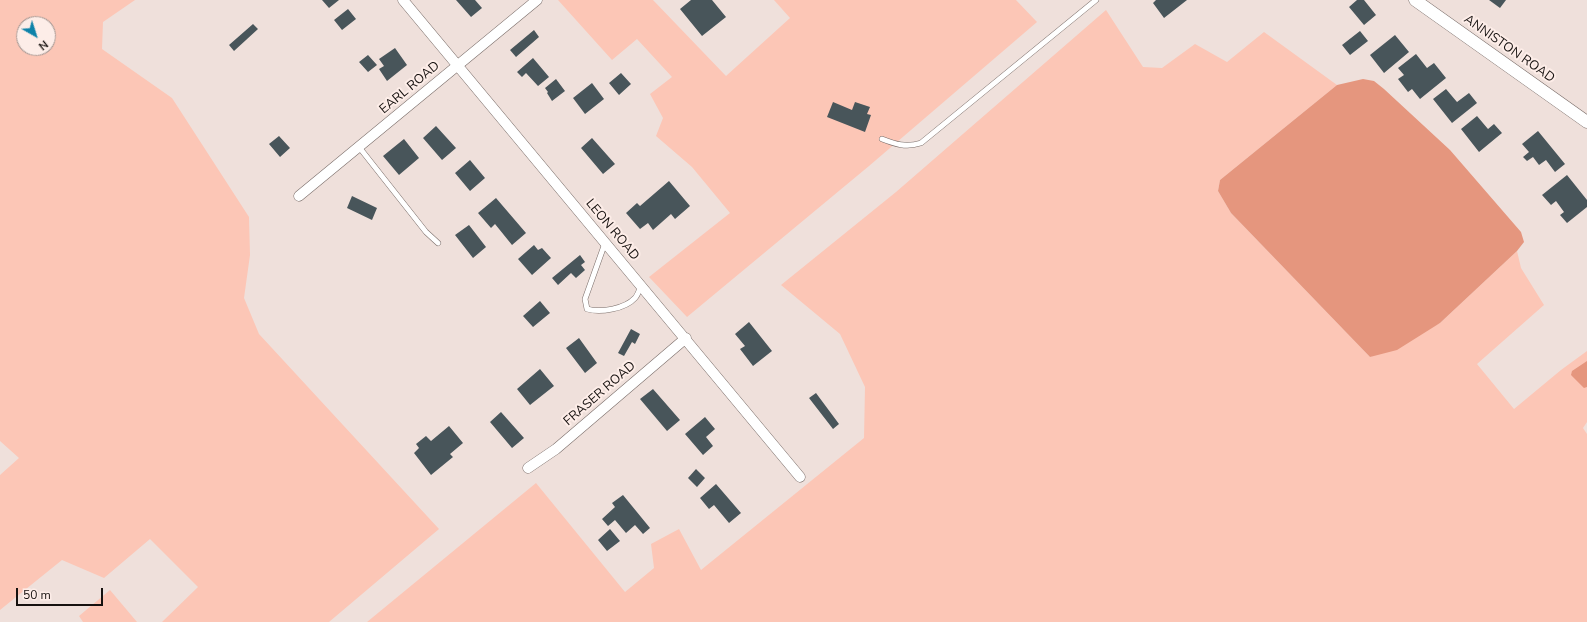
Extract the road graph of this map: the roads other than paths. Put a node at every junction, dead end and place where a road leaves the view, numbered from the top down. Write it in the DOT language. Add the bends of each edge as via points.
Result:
graph roads {
  1 [pos="403,0"];
  2 [pos="537,0"];
  3 [pos="1096,0"];
  4 [pos="1415,0"];
  5 [pos="458,65"];
  6 [pos="1587,122"];
  7 [pos="882,139"];
  8 [pos="359,147"];
  9 [pos="299,196"];
  10 [pos="438,243"];
  11 [pos="605,243"];
  12 [pos="641,286"];
  13 [pos="686,338"];
  14 [pos="528,468"];
  15 [pos="800,477"];
  1 -- 5 [label="street, LEON ROAD"];
  2 -- 5 [label="street, EARL ROAD"];
  3 -- 7 [label="lane" via="921,143 904,146"];
  4 -- 6 [label="street, ANNISTON ROAD"];
  5 -- 8 [label="street, EARL ROAD"];
  5 -- 11 [label="street, LEON ROAD"];
  8 -- 9 [label="street, EARL ROAD"];
  8 -- 10 [label="lane" via="412,215"];
  11 -- 12 [label="street, LEON ROAD"];
  11 -- 12 [label="lane" via="585,299 587,309 595,311 628,304 636,297"];
  12 -- 13 [label="street, LEON ROAD"];
  13 -- 14 [label="street, FRASER ROAD" via="556,449"];
  13 -- 15 [label="street, LEON ROAD"];
}
